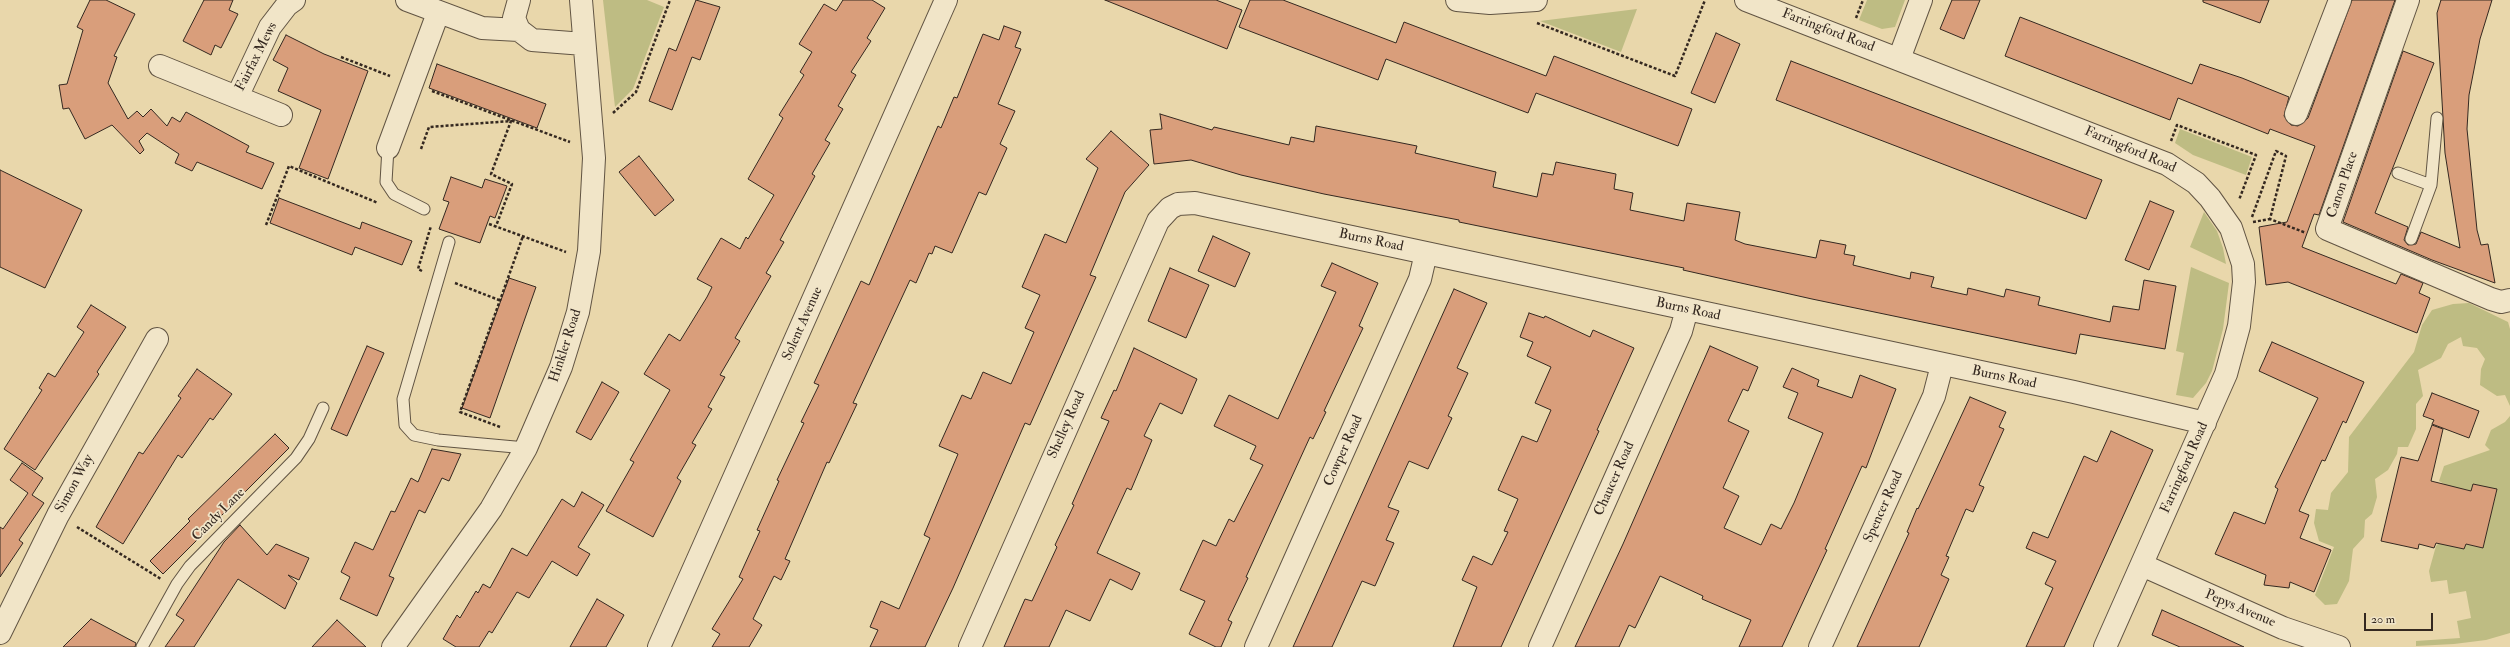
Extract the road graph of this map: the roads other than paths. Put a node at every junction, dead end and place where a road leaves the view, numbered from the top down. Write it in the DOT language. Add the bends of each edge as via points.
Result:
graph roads {
  1 [pos="294,0"];
  2 [pos="407,0"];
  3 [pos="519,0"];
  4 [pos="581,0"];
  5 [pos="946,0"];
  6 [pos="1536,0"];
  7 [pos="1746,0"];
  8 [pos="1921,0"];
  9 [pos="2340,0"];
  10 [pos="2408,0"];
  11 [pos="1469,1"];
  12 [pos="438,13"];
  13 [pos="519,30"];
  14 [pos="584,44"];
  15 [pos="1899,59"];
  16 [pos="160,66"];
  17 [pos="237,98"];
  18 [pos="2296,114"];
  19 [pos="280,115"];
  20 [pos="2437,118"];
  21 [pos="388,148"];
  22 [pos="2398,173"];
  23 [pos="2431,185"];
  24 [pos="1170,208"];
  25 [pos="424,209"];
  26 [pos="449,242"];
  27 [pos="2407,248"];
  28 [pos="1426,253"];
  29 [pos="2510,300"];
  30 [pos="1687,309"];
  31 [pos="157,339"];
  32 [pos="1942,365"];
  33 [pos="323,408"];
  34 [pos="2205,423"];
  35 [pos="526,448"];
  36 [pos="2142,565"];
  37 [pos="0,633"];
  38 [pos="142,647"];
  39 [pos="393,647"];
  40 [pos="659,647"];
  41 [pos="970,647"];
  42 [pos="1256,647"];
  43 [pos="1540,647"];
  44 [pos="1820,647"];
  45 [pos="2105,647"];
  46 [pos="2339,647"];
  1 -- 17 [label="street, Fairfax Mews" via="286,5 270,27"];
  2 -- 12 [label="street"];
  3 -- 13 [label="street" via="514,18"];
  4 -- 14 [label="street, Hinkler Road"];
  5 -- 40 [label="street, Solent Avenue"];
  6 -- 11 [label="street"];
  7 -- 15 [label="street, Farringford Road"];
  8 -- 15 [label="street"];
  9 -- 18 [label="street"];
  10 -- 27 [label="street, Canon Place" via="2327,229"];
  12 -- 13 [label="street" via="482,28"];
  12 -- 21 [label="street" via="419,87"];
  13 -- 14 [label="street" via="532,40"];
  14 -- 35 [label="street, Hinkler Road" via="594,158 588,251 578,312 561,367"];
  15 -- 34 [label="street, Farringford Road" via="2163,162 2196,183 2229,226 2243,264 2239,326 2226,374"];
  16 -- 17 [label="street, Fairfax Mews"];
  17 -- 19 [label="street, Fairfax Mews"];
  20 -- 23 [label="lane"];
  21 -- 25 [label="lane" via="386,182 394,194"];
  22 -- 23 [label="lane"];
  23 -- 27 [label="lane"];
  24 -- 28 [label="street, Burns Road" via="1178,204 1195,203"];
  24 -- 41 [label="street, Shelley Road" via="1158,221 1149,240"];
  26 -- 35 [label="lane" via="403,399 405,425 414,435 438,440"];
  27 -- 29 [label="street, Canon Place" via="2491,299 2501,302"];
  28 -- 30 [label="street, Burns Road"];
  28 -- 42 [label="street, Cowper Road" via="1420,279"];
  30 -- 32 [label="street, Burns Road"];
  30 -- 43 [label="street, Chaucer Road" via="1681,331"];
  31 -- 37 [label="street, Simon Way" via="58,515"];
  32 -- 34 [label="street, Burns Road"];
  32 -- 44 [label="street, Spencer Road" via="1934,396"];
  33 -- 38 [label="lane, Candy Lane" via="296,458 190,566 175,587"];
  34 -- 36 [label="street, Farringford Road"];
  35 -- 39 [label="street, Hinkler Road" via="491,509"];
  36 -- 45 [label="street, Farringford Road"];
  36 -- 46 [label="street, Pepys Avenue" via="2283,628"];
}
